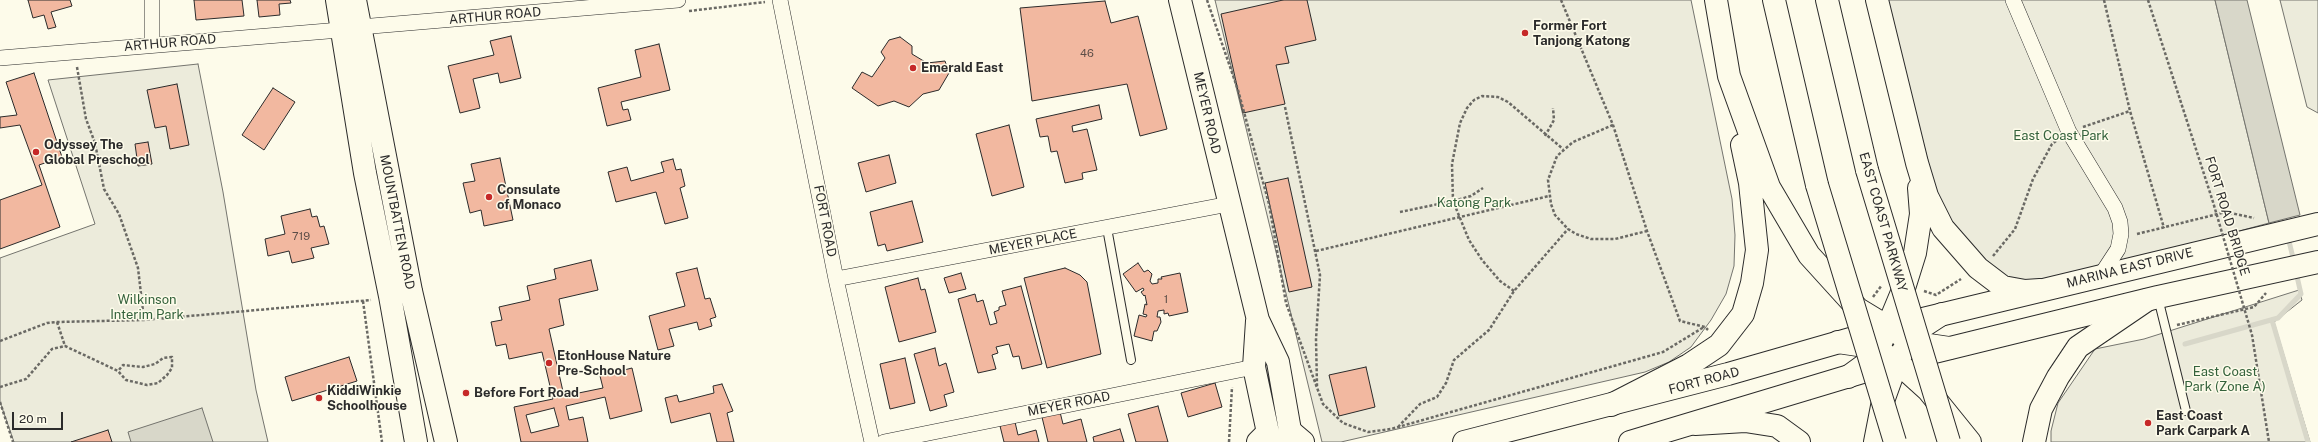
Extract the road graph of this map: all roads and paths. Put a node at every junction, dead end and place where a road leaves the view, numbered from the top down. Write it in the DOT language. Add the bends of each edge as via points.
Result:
graph roads {
  1 [pos="152,0"];
  2 [pos="337,0"];
  3 [pos="355,0"];
  4 [pos="678,0"];
  5 [pos="780,0"];
  6 [pos="1180,0"];
  7 [pos="1207,0"];
  8 [pos="1561,0"];
  9 [pos="1716,0"];
  10 [pos="1774,0"];
  11 [pos="1827,0"];
  12 [pos="1877,0"];
  13 [pos="2013,0"];
  14 [pos="2104,0"];
  15 [pos="2148,0"];
  16 [pos="350,28"];
  17 [pos="152,44"];
  18 [pos="0,58"];
  19 [pos="77,67"];
  20 [pos="1729,76"];
  21 [pos="1285,107"];
  22 [pos="1553,108"];
  23 [pos="1613,126"];
  24 [pos="1545,136"];
  25 [pos="1563,149"];
  26 [pos="1917,163"];
  27 [pos="1483,188"];
  28 [pos="1549,196"];
  29 [pos="1454,201"];
  30 [pos="1229,204"];
  31 [pos="1400,212"];
  32 [pos="1459,217"];
  33 [pos="2318,224"];
  34 [pos="1107,228"];
  35 [pos="2134,228"];
  36 [pos="2164,228"];
  37 [pos="2258,228"];
  38 [pos="1568,229"];
  39 [pos="1647,231"];
  40 [pos="1316,251"];
  41 [pos="2318,262"];
  42 [pos="2101,275"];
  43 [pos="836,279"];
  44 [pos="2270,281"];
  45 [pos="2040,290"];
  46 [pos="1514,291"];
  47 [pos="390,296"];
  48 [pos="2152,299"];
  49 [pos="363,301"];
  50 [pos="1942,314"];
  51 [pos="144,320"];
  52 [pos="1258,320"];
  53 [pos="57,322"];
  54 [pos="2165,327"];
  55 [pos="1888,328"];
  56 [pos="0,340"];
  57 [pos="1909,340"];
  58 [pos="1838,342"];
  59 [pos="65,346"];
  60 [pos="1949,348"];
  61 [pos="1878,350"];
  62 [pos="1131,360"];
  63 [pos="1897,362"];
  64 [pos="1254,367"];
  65 [pos="118,371"];
  66 [pos="1233,371"];
  67 [pos="1848,377"];
  68 [pos="0,387"];
  69 [pos="1318,390"];
  70 [pos="0,402"];
  71 [pos="1612,406"];
  72 [pos="2186,412"];
  73 [pos="1695,424"];
  74 [pos="1398,428"];
  75 [pos="1295,438"];
  76 [pos="1265,439"];
  77 [pos="13,442"];
  78 [pos="382,442"];
  79 [pos="416,442"];
  80 [pos="446,442"];
  81 [pos="872,442"];
  82 [pos="884,442"];
  83 [pos="1229,442"];
  84 [pos="1464,442"];
  85 [pos="1630,442"];
  86 [pos="1799,442"];
  87 [pos="1875,442"];
  88 [pos="1895,442"];
  89 [pos="1949,442"];
  90 [pos="1970,442"];
  91 [pos="2034,442"];
  92 [pos="2269,442"];
  1 -- 17 [label="street"];
  2 -- 16 [label="main road, MOUNTBATTEN ROAD"];
  3 -- 16 [label="main road, MOUNTBATTEN ROAD"];
  4 -- 16 [label="street, ARTHUR ROAD"];
  5 -- 43 [label="street, FORT ROAD"];
  6 -- 30 [label="main road, MEYER ROAD"];
  7 -- 69 [label="path" via="1238,90 1269,204 1286,303"];
  8 -- 23 [label="path"];
  9 -- 20 [label="main road"];
  10 -- 88 [label="main road, bridge" via="1817,185"];
  11 -- 89 [label="main road, EAST COAST PARKWAY, bridge" via="1866,170"];
  12 -- 26 [label="main road"];
  13 -- 42 [label="street" via="2069,132 2115,208 2120,222 2118,249"];
  14 -- 36 [label="path" via="2130,111"];
  15 -- 92 [label="path, FORT ROAD BRIDGE, bridge" via="2213,202 2252,335"];
  16 -- 17 [label="street, ARTHUR ROAD"];
  16 -- 47 [label="main road, MOUNTBATTEN ROAD" via="365,173"];
  16 -- 80 [label="main road, MOUNTBATTEN ROAD"];
  17 -- 18 [label="street, ARTHUR ROAD"];
  19 -- 51 [label="path" via="86,119 96,143 104,189 119,214 138,268"];
  20 -- 55 [label="main road" via="1769,187 1805,248 1830,280 1858,309"];
  20 -- 71 [label="main road" via="1750,183 1757,250 1752,283 1743,314 1719,345 1689,365"];
  21 -- 40 [label="path"];
  22 -- 24 [label="path" via="1554,120"];
  23 -- 25 [label="path" via="1572,142"];
  23 -- 39 [label="path"];
  24 -- 25 [label="path"];
  24 -- 29 [label="path" via="1508,102 1498,97 1482,96 1474,100 1460,123 1455,143 1452,164"];
  25 -- 28 [label="path" via="1557,156 1550,174"];
  26 -- 45 [label="main road" via="1927,196 1943,228 1978,268 2003,287 2012,290"];
  26 -- 55 [label="main road" via="1921,214 1914,254"];
  27 -- 29 [label="path" via="1471,196"];
  28 -- 32 [label="path"];
  28 -- 38 [label="path" via="1555,215"];
  29 -- 31 [label="path"];
  29 -- 32 [label="path"];
  30 -- 34 [label="street, MEYER PLACE"];
  30 -- 52 [label="main road, MEYER ROAD"];
  32 -- 40 [label="path"];
  32 -- 46 [label="path" via="1469,240 1482,260 1500,281"];
  33 -- 37 [label="main road, MARINA EAST DRIVE"];
  34 -- 43 [label="street, MEYER PLACE"];
  34 -- 62 [label="lane"];
  35 -- 36 [label="path" via="2138,235"];
  36 -- 37 [label="path" via="2226,212"];
  37 -- 42 [label="main road, MARINA EAST DRIVE"];
  38 -- 39 [label="path" via="1591,239 1615,239"];
  38 -- 46 [label="path"];
  39 -- 74 [label="path" via="1680,321 1705,327 1663,352"];
  40 -- 69 [label="path" via="1320,276 1316,339"];
  41 -- 44 [label="main road"];
  42 -- 45 [label="main road, MARINA EAST DRIVE"];
  43 -- 81 [label="street, FORT ROAD"];
  44 -- 48 [label="main road"];
  44 -- 54 [label="path" via="2254,307"];
  45 -- 50 [label="main road, MARINA EAST DRIVE"];
  46 -- 74 [label="path" via="1489,330 1454,360 1446,383 1437,397 1420,404"];
  47 -- 49 [label="path"];
  47 -- 79 [label="main road, MOUNTBATTEN ROAD"];
  48 -- 54 [label="lane"];
  48 -- 60 [label="main road"];
  48 -- 91 [label="main road" via="2078,347 2041,409"];
  49 -- 51 [label="path"];
  49 -- 78 [label="path"];
  50 -- 55 [label="main road, FORT ROAD"];
  50 -- 57 [label="main road" via="1919,329"];
  51 -- 53 [label="path"];
  52 -- 64 [label="main road, MEYER ROAD"];
  52 -- 75 [label="main road, MEYER ROAD" via="1278,362"];
  53 -- 56 [label="path" via="47,323"];
  53 -- 59 [label="path"];
  54 -- 72 [label="lane"];
  55 -- 57 [label="main road"];
  55 -- 58 [label="main road, FORT ROAD"];
  55 -- 61 [label="main road"];
  57 -- 60 [label="main road"];
  57 -- 63 [label="main road"];
  58 -- 61 [label="main road"];
  58 -- 71 [label="main road, FORT ROAD"];
  59 -- 65 [label="path"];
  59 -- 68 [label="path" via="52,349 26,379"];
  60 -- 63 [label="main road"];
  61 -- 63 [label="main road"];
  61 -- 67 [label="main road" via="1870,361"];
  63 -- 67 [label="main road"];
  63 -- 87 [label="main road" via="1883,401"];
  63 -- 90 [label="main road" via="1928,390"];
  64 -- 66 [label="street, MEYER ROAD"];
  64 -- 76 [label="main road, MEYER ROAD"];
  65 -- 65 [label="path" via="126,380 147,385 158,383 172,368 172,357 143,366 123,365"];
  66 -- 82 [label="street, MEYER ROAD"];
  66 -- 83 [label="path"];
  67 -- 73 [label="main road"];
  69 -- 74 [label="path" via="1323,404 1343,423 1368,432"];
  70 -- 77 [label="path"];
  71 -- 84 [label="main road, FORT ROAD"];
  73 -- 85 [label="main road"];
  73 -- 86 [label="main road" via="1745,421 1777,426"];
}
